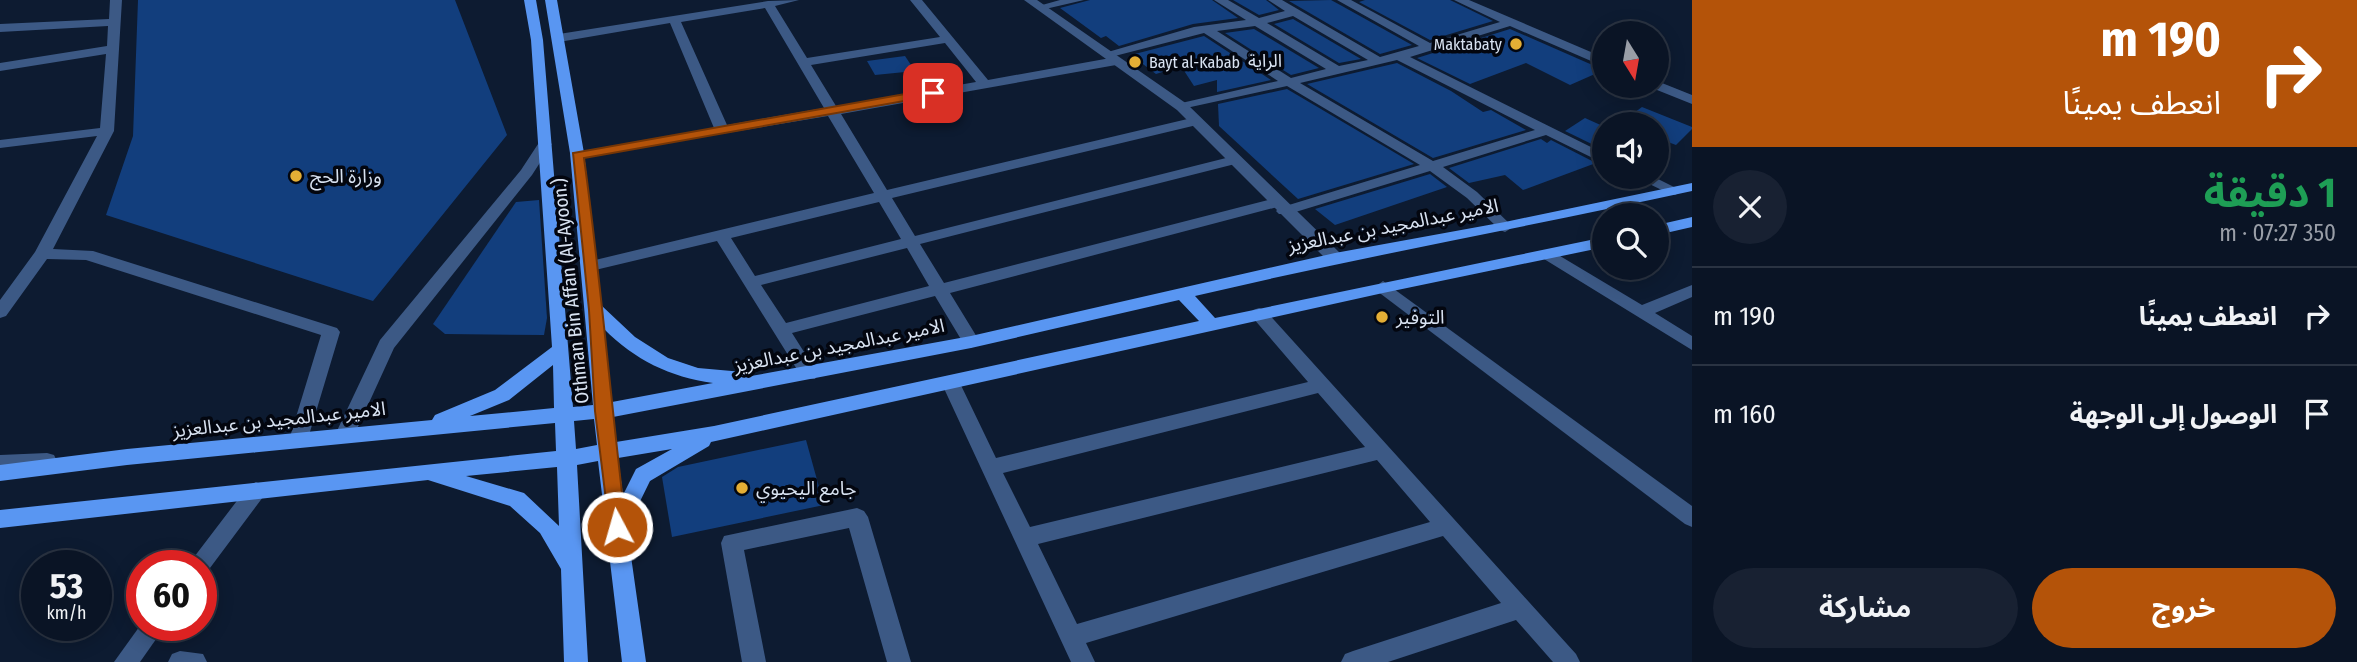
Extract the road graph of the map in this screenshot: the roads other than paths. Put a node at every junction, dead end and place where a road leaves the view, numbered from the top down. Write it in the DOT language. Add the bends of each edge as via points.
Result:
graph roads {
  1 [pos="116,0"];
  2 [pos="530,0"];
  3 [pos="551,0"];
  4 [pos="793,0"];
  5 [pos="916,0"];
  6 [pos="1078,0"];
  7 [pos="1220,0"];
  8 [pos="1274,0"];
  9 [pos="1343,0"];
  10 [pos="1460,0"];
  11 [pos="768,4"];
  12 [pos="1035,4"];
  13 [pos="1294,12"];
  14 [pos="674,20"];
  15 [pos="115,22"];
  16 [pos="1259,23"];
  17 [pos="1508,23"];
  18 [pos="0,28"];
  19 [pos="1206,30"];
  20 [pos="559,38"];
  21 [pos="948,39"];
  22 [pos="1429,47"];
  23 [pos="114,49"];
  24 [pos="1111,57"];
  25 [pos="1399,57"];
  26 [pos="1592,58"];
  27 [pos="1379,61"];
  28 [pos="802,63"];
  29 [pos="0,67"];
  30 [pos="1338,71"];
  31 [pos="1288,82"];
  32 [pos="985,84"];
  33 [pos="1670,91"];
  34 [pos="1692,100"];
  35 [pos="1182,107"];
  36 [pos="830,111"];
  37 [pos="1196,121"];
  38 [pos="722,130"];
  39 [pos="107,131"];
  40 [pos="1546,131"];
  41 [pos="0,144"];
  42 [pos="545,144"];
  43 [pos="1592,154"];
  44 [pos="577,156"];
  45 [pos="1234,160"];
  46 [pos="1432,167"];
  47 [pos="1692,187"];
  48 [pos="1669,188"];
  49 [pos="1675,191"];
  50 [pos="882,197"];
  51 [pos="1280,207"];
  52 [pos="1692,222"];
  53 [pos="1505,227"];
  54 [pos="1669,227"];
  55 [pos="721,235"];
  56 [pos="910,243"];
  57 [pos="1592,245"];
  58 [pos="42,254"];
  59 [pos="1550,255"];
  60 [pos="1335,258"];
  61 [pos="591,266"];
  62 [pos="751,282"];
  63 [pos="1383,287"];
  64 [pos="938,288"];
  65 [pos="1692,291"];
  66 [pos="1184,294"];
  67 [pos="3,304"];
  68 [pos="597,310"];
  69 [pos="1641,312"];
  70 [pos="1259,314"];
  71 [pos="1211,324"];
  72 [pos="782,330"];
  73 [pos="971,342"];
  74 [pos="1692,344"];
  75 [pos="561,349"];
  76 [pos="809,374"];
  77 [pos="782,380"];
  78 [pos="950,382"];
  79 [pos="1322,385"];
  80 [pos="604,411"];
  81 [pos="565,414"];
  82 [pos="425,428"];
  83 [pos="714,434"];
  84 [pos="345,435"];
  85 [pos="299,440"];
  86 [pos="1381,451"];
  87 [pos="609,453"];
  88 [pos="127,457"];
  89 [pos="568,458"];
  90 [pos="0,463"];
  91 [pos="991,468"];
  92 [pos="423,472"];
  93 [pos="0,473"];
  94 [pos="256,491"];
  95 [pos="1692,518"];
  96 [pos="0,519"];
  97 [pos="1447,526"];
  98 [pos="617,527"];
  99 [pos="1024,538"];
  100 [pos="211,550"];
  101 [pos="573,572"];
  102 [pos="1520,608"];
  103 [pos="1071,637"];
  104 [pos="142,641"];
  105 [pos="126,662"];
  106 [pos="180,662"];
  107 [pos="195,662"];
  108 [pos="576,662"];
  109 [pos="634,662"];
  110 [pos="754,662"];
  111 [pos="899,662"];
  112 [pos="1083,662"];
  113 [pos="1353,662"];
  114 [pos="1568,662"];
  1 -- 15 [label="street"];
  2 -- 42 [label="main road, Othman Bin Affan (Al-Ayoon.)"];
  3 -- 20 [label="main road, Othman Bin Affan (Al-Ayoon.)"];
  4 -- 11 [label="street"];
  5 -- 21 [label="street"];
  6 -- 12 [label="street"];
  7 -- 16 [label="street"];
  8 -- 13 [label="street"];
  9 -- 22 [label="street"];
  10 -- 17 [label="street"];
  11 -- 14 [label="street"];
  11 -- 28 [label="street"];
  12 -- 24 [label="street"];
  13 -- 16 [label="street"];
  13 -- 27 [label="street"];
  14 -- 20 [label="street"];
  14 -- 38 [label="street"];
  15 -- 18 [label="street"];
  15 -- 23 [label="street"];
  16 -- 19 [label="street"];
  16 -- 30 [label="street"];
  17 -- 22 [label="street"];
  17 -- 26 [label="street"];
  19 -- 24 [label="street"];
  19 -- 31 [label="street"];
  20 -- 44 [label="main road, Othman Bin Affan (Al-Ayoon.)"];
  21 -- 28 [label="street"];
  21 -- 32 [label="street"];
  22 -- 25 [label="street"];
  23 -- 29 [label="street"];
  23 -- 39 [label="street"];
  24 -- 32 [label="street"];
  24 -- 35 [label="street"];
  25 -- 27 [label="street"];
  25 -- 40 [label="street"];
  27 -- 30 [label="street"];
  28 -- 36 [label="street"];
  30 -- 31 [label="street"];
  31 -- 35 [label="street"];
  31 -- 46 [label="street"];
  32 -- 36 [label="street"];
  33 -- 34 [label="street"];
  35 -- 37 [label="street"];
  36 -- 38 [label="street"];
  36 -- 50 [label="street"];
  37 -- 45 [label="street"];
  37 -- 50 [label="street"];
  38 -- 44 [label="street"];
  39 -- 41 [label="street"];
  39 -- 58 [label="street"];
  40 -- 43 [label="street"];
  40 -- 46 [label="street"];
  42 -- 75 [label="main road, Othman Bin Affan (Al-Ayoon.)"];
  42 -- 84 [label="street" via="386,345"];
  44 -- 61 [label="main road, Othman Bin Affan (Al-Ayoon.)"];
  45 -- 51 [label="street"];
  45 -- 56 [label="street"];
  46 -- 51 [label="street"];
  46 -- 53 [label="street" via="1490,208"];
  47 -- 49 [label="main road, الامير عبدالمجيد بن عبدالعزيز"];
  48 -- 49 [label="street"];
  49 -- 53 [label="main road, الامير عبدالمجيد بن عبدالعزيز"];
  50 -- 55 [label="street"];
  50 -- 56 [label="street"];
  51 -- 60 [label="street"];
  51 -- 64 [label="street"];
  52 -- 54 [label="main road"];
  53 -- 60 [label="main road, الامير عبدالمجيد بن عبدالعزيز"];
  55 -- 61 [label="street"];
  55 -- 62 [label="street"];
  56 -- 62 [label="street"];
  56 -- 64 [label="street"];
  57 -- 59 [label="main road"];
  58 -- 67 [label="street"];
  58 -- 85 [label="street" via="87,255 331,332"];
  59 -- 63 [label="main road"];
  59 -- 69 [label="street"];
  60 -- 66 [label="main road, الامير عبدالمجيد بن عبدالعزيز"];
  61 -- 68 [label="main road, Othman Bin Affan (Al-Ayoon.)"];
  62 -- 72 [label="street"];
  63 -- 70 [label="main road"];
  63 -- 95 [label="street"];
  64 -- 72 [label="street"];
  64 -- 73 [label="street"];
  65 -- 69 [label="street"];
  66 -- 71 [label="main road"];
  66 -- 73 [label="main road, الامير عبدالمجيد بن عبدالعزيز"];
  68 -- 77 [label="main road" via="621,337 658,364 719,379"];
  68 -- 80 [label="main road, Othman Bin Affan (Al-Ayoon.)"];
  69 -- 74 [label="street"];
  70 -- 71 [label="main road"];
  70 -- 79 [label="street"];
  71 -- 78 [label="main road"];
  72 -- 76 [label="street"];
  73 -- 76 [label="main road, الامير عبدالمجيد بن عبدالعزيز"];
  75 -- 81 [label="main road, Othman Bin Affan (Al-Ayoon.)"];
  75 -- 82 [label="main road" via="502,395"];
  76 -- 77 [label="main road, الامير عبدالمجيد بن عبدالعزيز"];
  77 -- 80 [label="main road, الامير عبدالمجيد بن عبدالعزيز"];
  78 -- 83 [label="main road"];
  78 -- 91 [label="street"];
  79 -- 86 [label="street"];
  79 -- 91 [label="street"];
  80 -- 81 [label="main road, الامير عبدالمجيد بن عبدالعزيز"];
  80 -- 87 [label="main road, Othman Bin Affan (Al-Ayoon.)"];
  81 -- 82 [label="main road, الامير عبدالمجيد بن عبدالعزيز"];
  81 -- 89 [label="main road, Othman Bin Affan (Al-Ayoon.)"];
  82 -- 84 [label="main road, الامير عبدالمجيد بن عبدالعزيز"];
  83 -- 87 [label="main road"];
  83 -- 98 [label="main road" via="643,475"];
  84 -- 85 [label="main road, الامير عبدالمجيد بن عبدالعزيز"];
  85 -- 88 [label="main road, الامير عبدالمجيد بن عبدالعزيز"];
  86 -- 97 [label="street"];
  86 -- 99 [label="street"];
  87 -- 89 [label="main road"];
  87 -- 98 [label="main road, Othman Bin Affan (Al-Ayoon.)"];
  88 -- 90 [label="street"];
  88 -- 93 [label="main road, الامير عبدالمجيد بن عبدالعزيز"];
  89 -- 92 [label="main road"];
  89 -- 101 [label="main road, Othman Bin Affan (Al-Ayoon.)"];
  91 -- 99 [label="street"];
  92 -- 94 [label="main road"];
  92 -- 101 [label="main road" via="517,499 548,527"];
  94 -- 96 [label="main road"];
  94 -- 100 [label="street"];
  97 -- 102 [label="street"];
  97 -- 103 [label="street"];
  98 -- 109 [label="main road, Othman Bin Affan (Al-Ayoon.)"];
  99 -- 103 [label="street"];
  101 -- 108 [label="main road, Othman Bin Affan (Al-Ayoon.)"];
  102 -- 113 [label="street"];
  102 -- 114 [label="street"];
  103 -- 112 [label="street"];
  104 -- 105 [label="street"];
  106 -- 107 [label="street"];
  110 -- 111 [label="street" via="732,543 857,517"];
}
